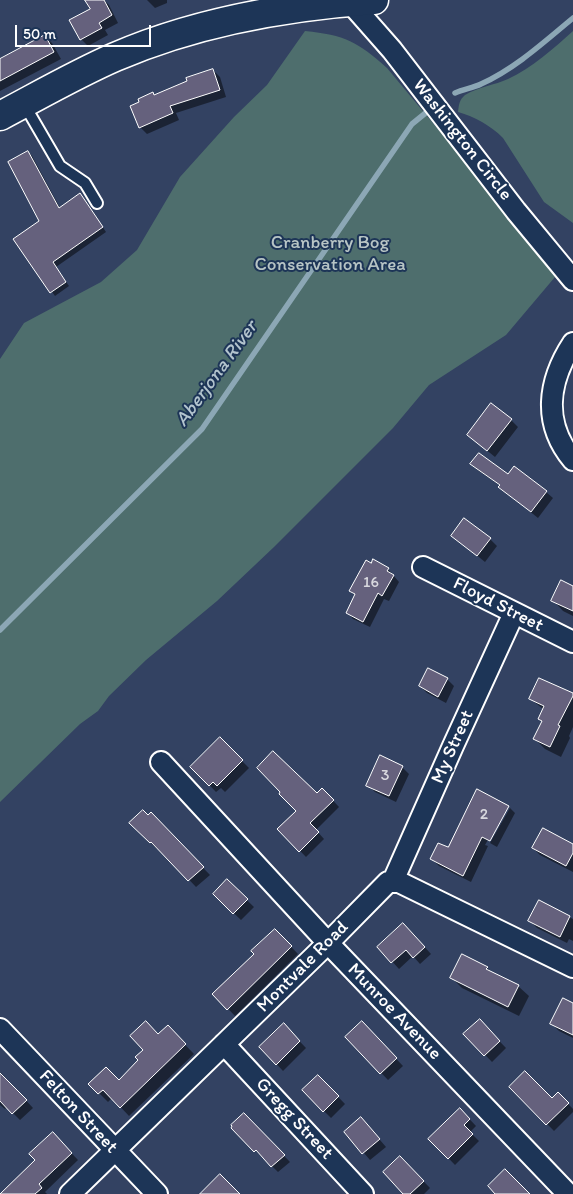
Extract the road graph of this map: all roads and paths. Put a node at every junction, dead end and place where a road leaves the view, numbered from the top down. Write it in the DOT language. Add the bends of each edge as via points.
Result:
graph roads {
  1 [pos="357,1"];
  2 [pos="23,103"];
  3 [pos="0,116"];
  4 [pos="97,203"];
  5 [pos="573,280"];
  6 [pos="573,343"];
  7 [pos="573,460"];
  8 [pos="423,567"];
  9 [pos="514,613"];
  10 [pos="573,642"];
  11 [pos="162,762"];
  12 [pos="393,881"];
  13 [pos="328,943"];
  14 [pos="573,968"];
  15 [pos="0,1029"];
  16 [pos="224,1044"];
  17 [pos="115,1151"];
  18 [pos="70,1194"];
  19 [pos="157,1194"];
  20 [pos="363,1194"];
  21 [pos="568,1194"];
  1 -- 2 [label="main road" via="251,16 169,38 116,57"];
  1 -- 5 [label="street, Washington Circle" via="516,211"];
  2 -- 3 [label="main road"];
  2 -- 4 [label="lane" via="60,166 85,183"];
  6 -- 7 [label="street" via="556,375 552,404 556,431"];
  8 -- 9 [label="street, Floyd Street"];
  9 -- 10 [label="street, Floyd Street"];
  9 -- 12 [label="street, My Street"];
  11 -- 13 [label="street, Munroe Avenue"];
  12 -- 13 [label="street, Montvale Road" via="385,884"];
  12 -- 14 [label="street"];
  13 -- 16 [label="street, Montvale Road"];
  13 -- 21 [label="street, Munroe Avenue"];
  15 -- 17 [label="street, Felton Street"];
  16 -- 17 [label="street, Montvale Road"];
  16 -- 20 [label="street, Gregg Street"];
  17 -- 18 [label="street, Montvale Road"];
  17 -- 19 [label="street, Felton Street"];
}
